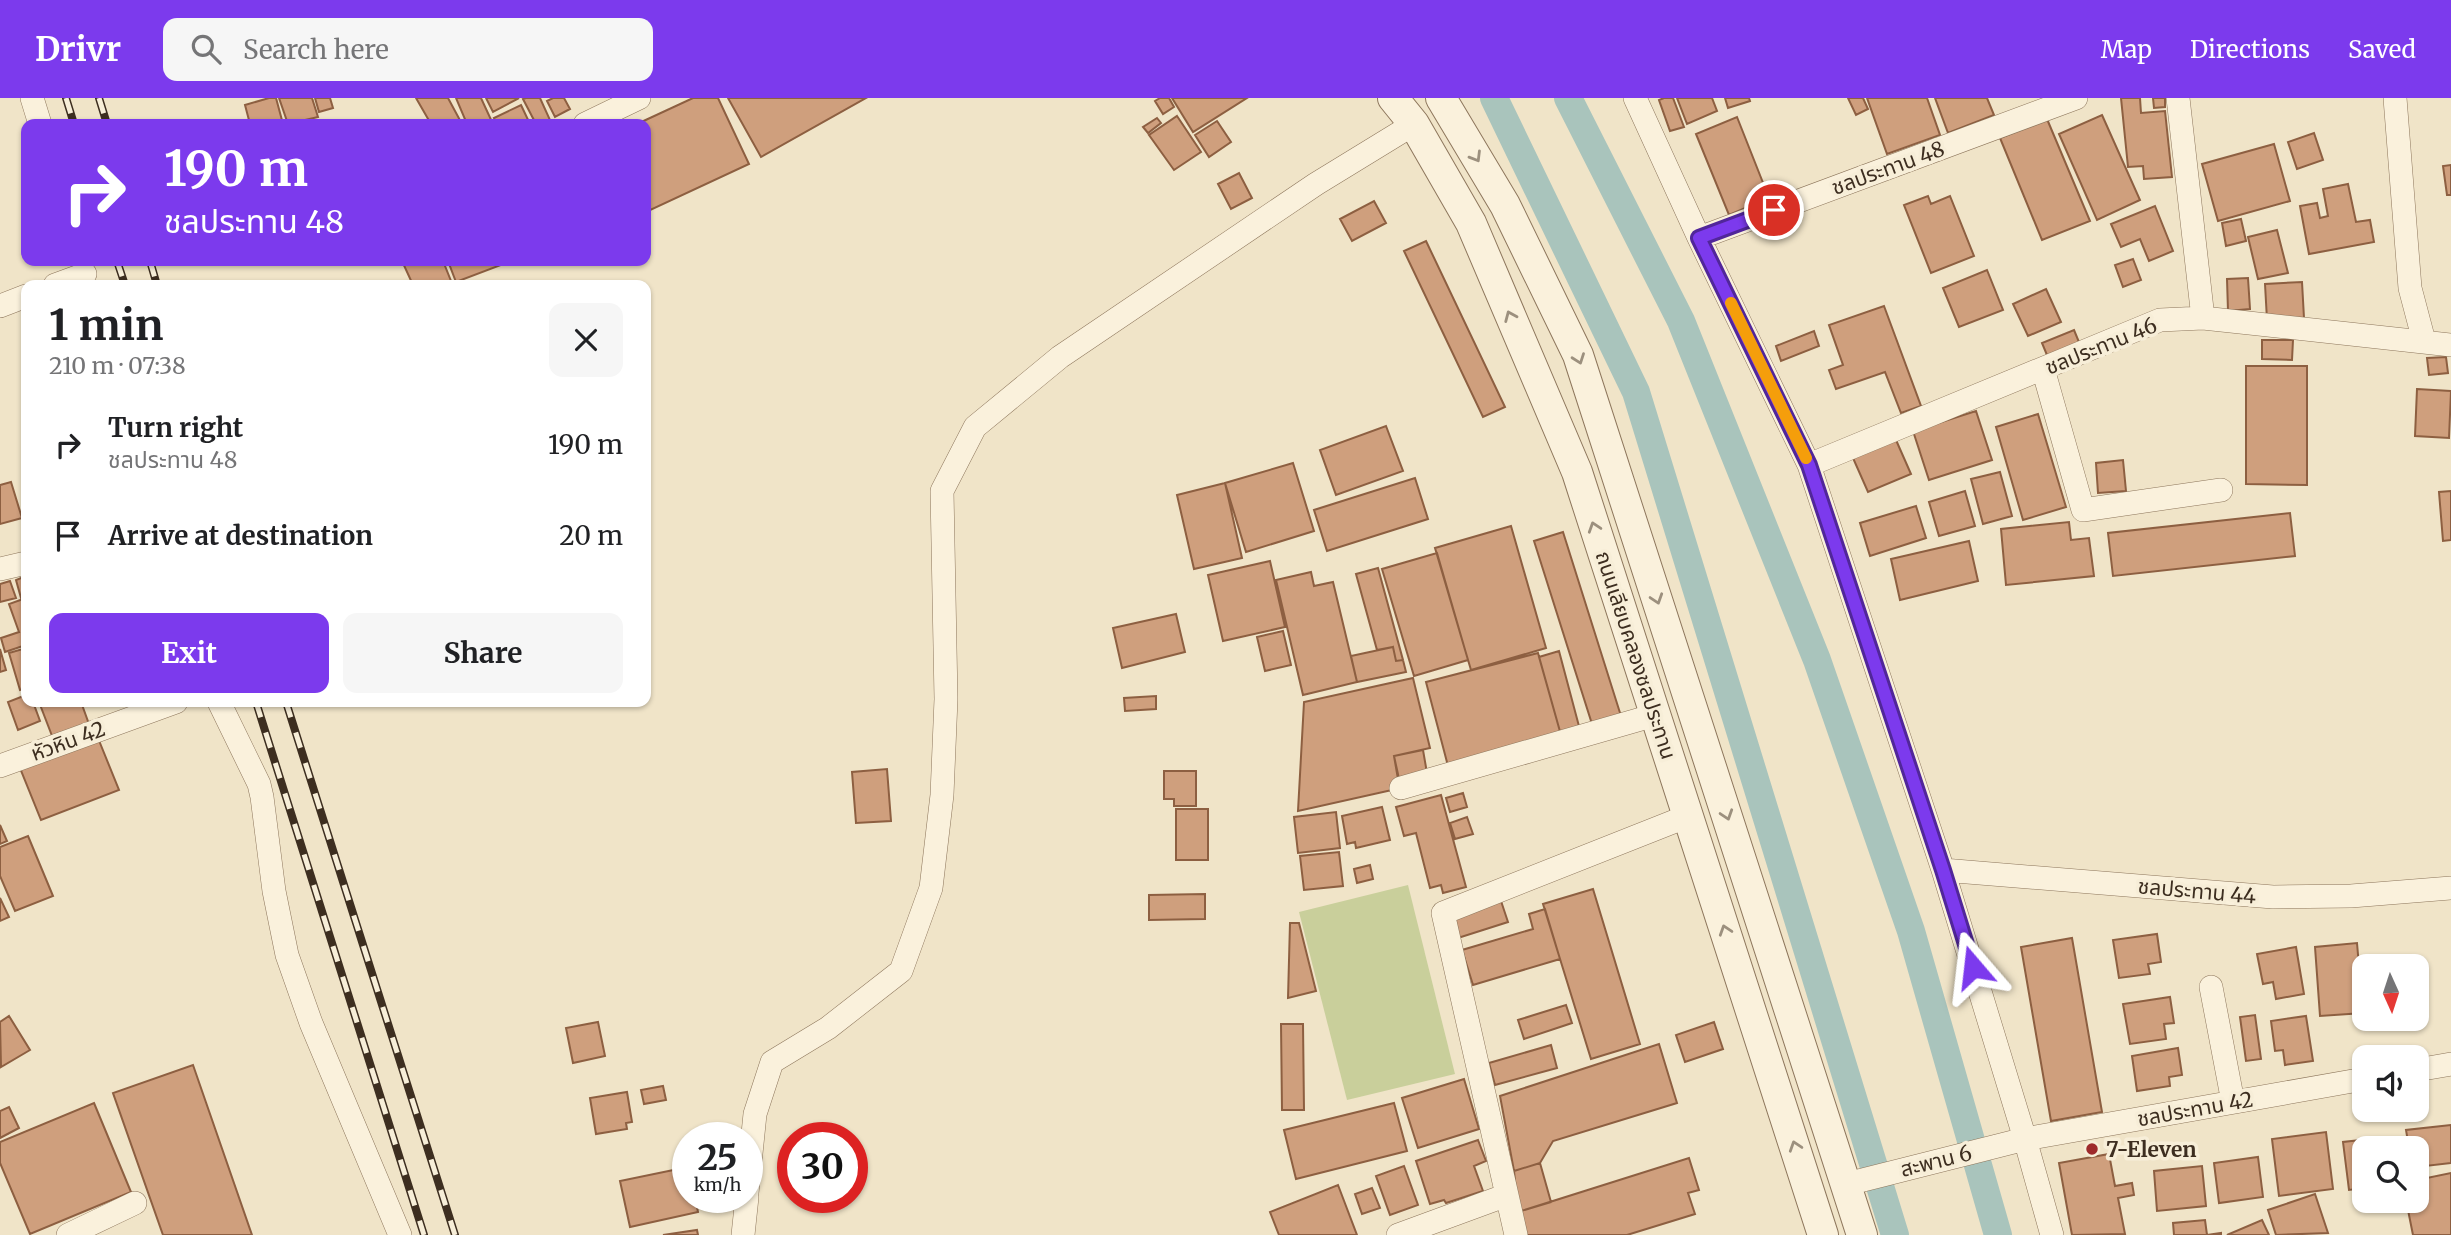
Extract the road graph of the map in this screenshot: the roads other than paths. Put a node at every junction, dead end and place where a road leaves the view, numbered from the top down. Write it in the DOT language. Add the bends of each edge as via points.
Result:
graph roads {
  1 [pos="32,98"];
  2 [pos="639,98"];
  3 [pos="1394,98"];
  4 [pos="1441,98"];
  5 [pos="1635,98"];
  6 [pos="2076,98"];
  7 [pos="2178,98"];
  8 [pos="2395,98"];
  9 [pos="38,119"];
  10 [pos="595,119"];
  11 [pos="1414,124"];
  12 [pos="1699,238"];
  13 [pos="85,273"];
  14 [pos="68,280"];
  15 [pos="21,298"];
  16 [pos="0,306"];
  17 [pos="2203,318"];
  18 [pos="2424,341"];
  19 [pos="2451,345"];
  20 [pos="2043,369"];
  21 [pos="1809,465"];
  22 [pos="2221,490"];
  23 [pos="21,564"];
  24 [pos="0,569"];
  25 [pos="162,707"];
  26 [pos="221,707"];
  27 [pos="1655,715"];
  28 [pos="0,766"];
  29 [pos="1401,788"];
  30 [pos="1688,816"];
  31 [pos="1943,870"];
  32 [pos="2451,888"];
  33 [pos="2211,987"];
  34 [pos="2451,1064"];
  35 [pos="2429,1068"];
  36 [pos="2352,1081"];
  37 [pos="2233,1102"];
  38 [pos="754,1122"];
  39 [pos="2025,1139"];
  40 [pos="1847,1184"];
  41 [pos="1810,1193"];
  42 [pos="1507,1195"];
  43 [pos="135,1203"];
  44 [pos="745,1213"];
  45 [pos="68,1235"];
  46 [pos="400,1235"];
  47 [pos="743,1235"];
  48 [pos="1398,1235"];
  49 [pos="1516,1235"];
  50 [pos="1823,1235"];
  51 [pos="1862,1235"];
  52 [pos="2052,1235"];
  1 -- 9 [label="street"];
  2 -- 10 [label="street"];
  3 -- 11 [label="street, ถนนเลียบคลองชลประทาน"];
  4 -- 40 [label="street, ถนนเลียบคลองชลประทาน, one-way" via="1504,205 1578,355"];
  5 -- 12 [label="street"];
  6 -- 12 [label="street, ชลประทาน 48"];
  7 -- 17 [label="street"];
  8 -- 18 [label="street" via="2410,288"];
  27 -- 11 [label="street, ถนนเลียบคลองชลประทาน, one-way" via="1577,472 1471,223"];
  11 -- 38 [label="street" via="1316,184 1060,357 975,427 942,491 946,699 942,796 931,888 901,971 828,1028 772,1062"];
  12 -- 21 [label="street"];
  13 -- 14 [label="street"];
  15 -- 16 [label="street"];
  17 -- 18 [label="street, ชลประทาน 46"];
  17 -- 20 [label="street, ชลประทาน 46" via="2160,320"];
  18 -- 19 [label="street, ชลประทาน 46"];
  20 -- 21 [label="street, ชลประทาน 46"];
  20 -- 22 [label="street" via="2082,510"];
  21 -- 31 [label="street"];
  23 -- 24 [label="street"];
  25 -- 28 [label="street, หัวหิน 42"];
  26 -- 46 [label="street" via="262,797 287,955"];
  27 -- 29 [label="street"];
  27 -- 30 [label="street, ถนนเลียบคลองชลประทาน"];
  41 -- 30 [label="street, ถนนเลียบคลองชลประทาน, one-way"];
  30 -- 42 [label="street" via="1444,914"];
  31 -- 32 [label="street, ชลประทาน 44" via="2273,897"];
  31 -- 39 [label="street"];
  33 -- 37 [label="street"];
  34 -- 35 [label="street"];
  36 -- 37 [label="street, ชลประทาน 42"];
  37 -- 39 [label="street, ชลประทาน 42"];
  39 -- 40 [label="street, สะพาน 6"];
  39 -- 52 [label="street"];
  40 -- 41 [label="street"];
  40 -- 51 [label="street, ถนนเลียบคลองชลประทาน"];
  41 -- 50 [label="street, ถนนเลียบคลองชลประทาน"];
  42 -- 48 [label="street"];
  42 -- 49 [label="street"];
  43 -- 45 [label="street"];
  44 -- 47 [label="street"];
}
